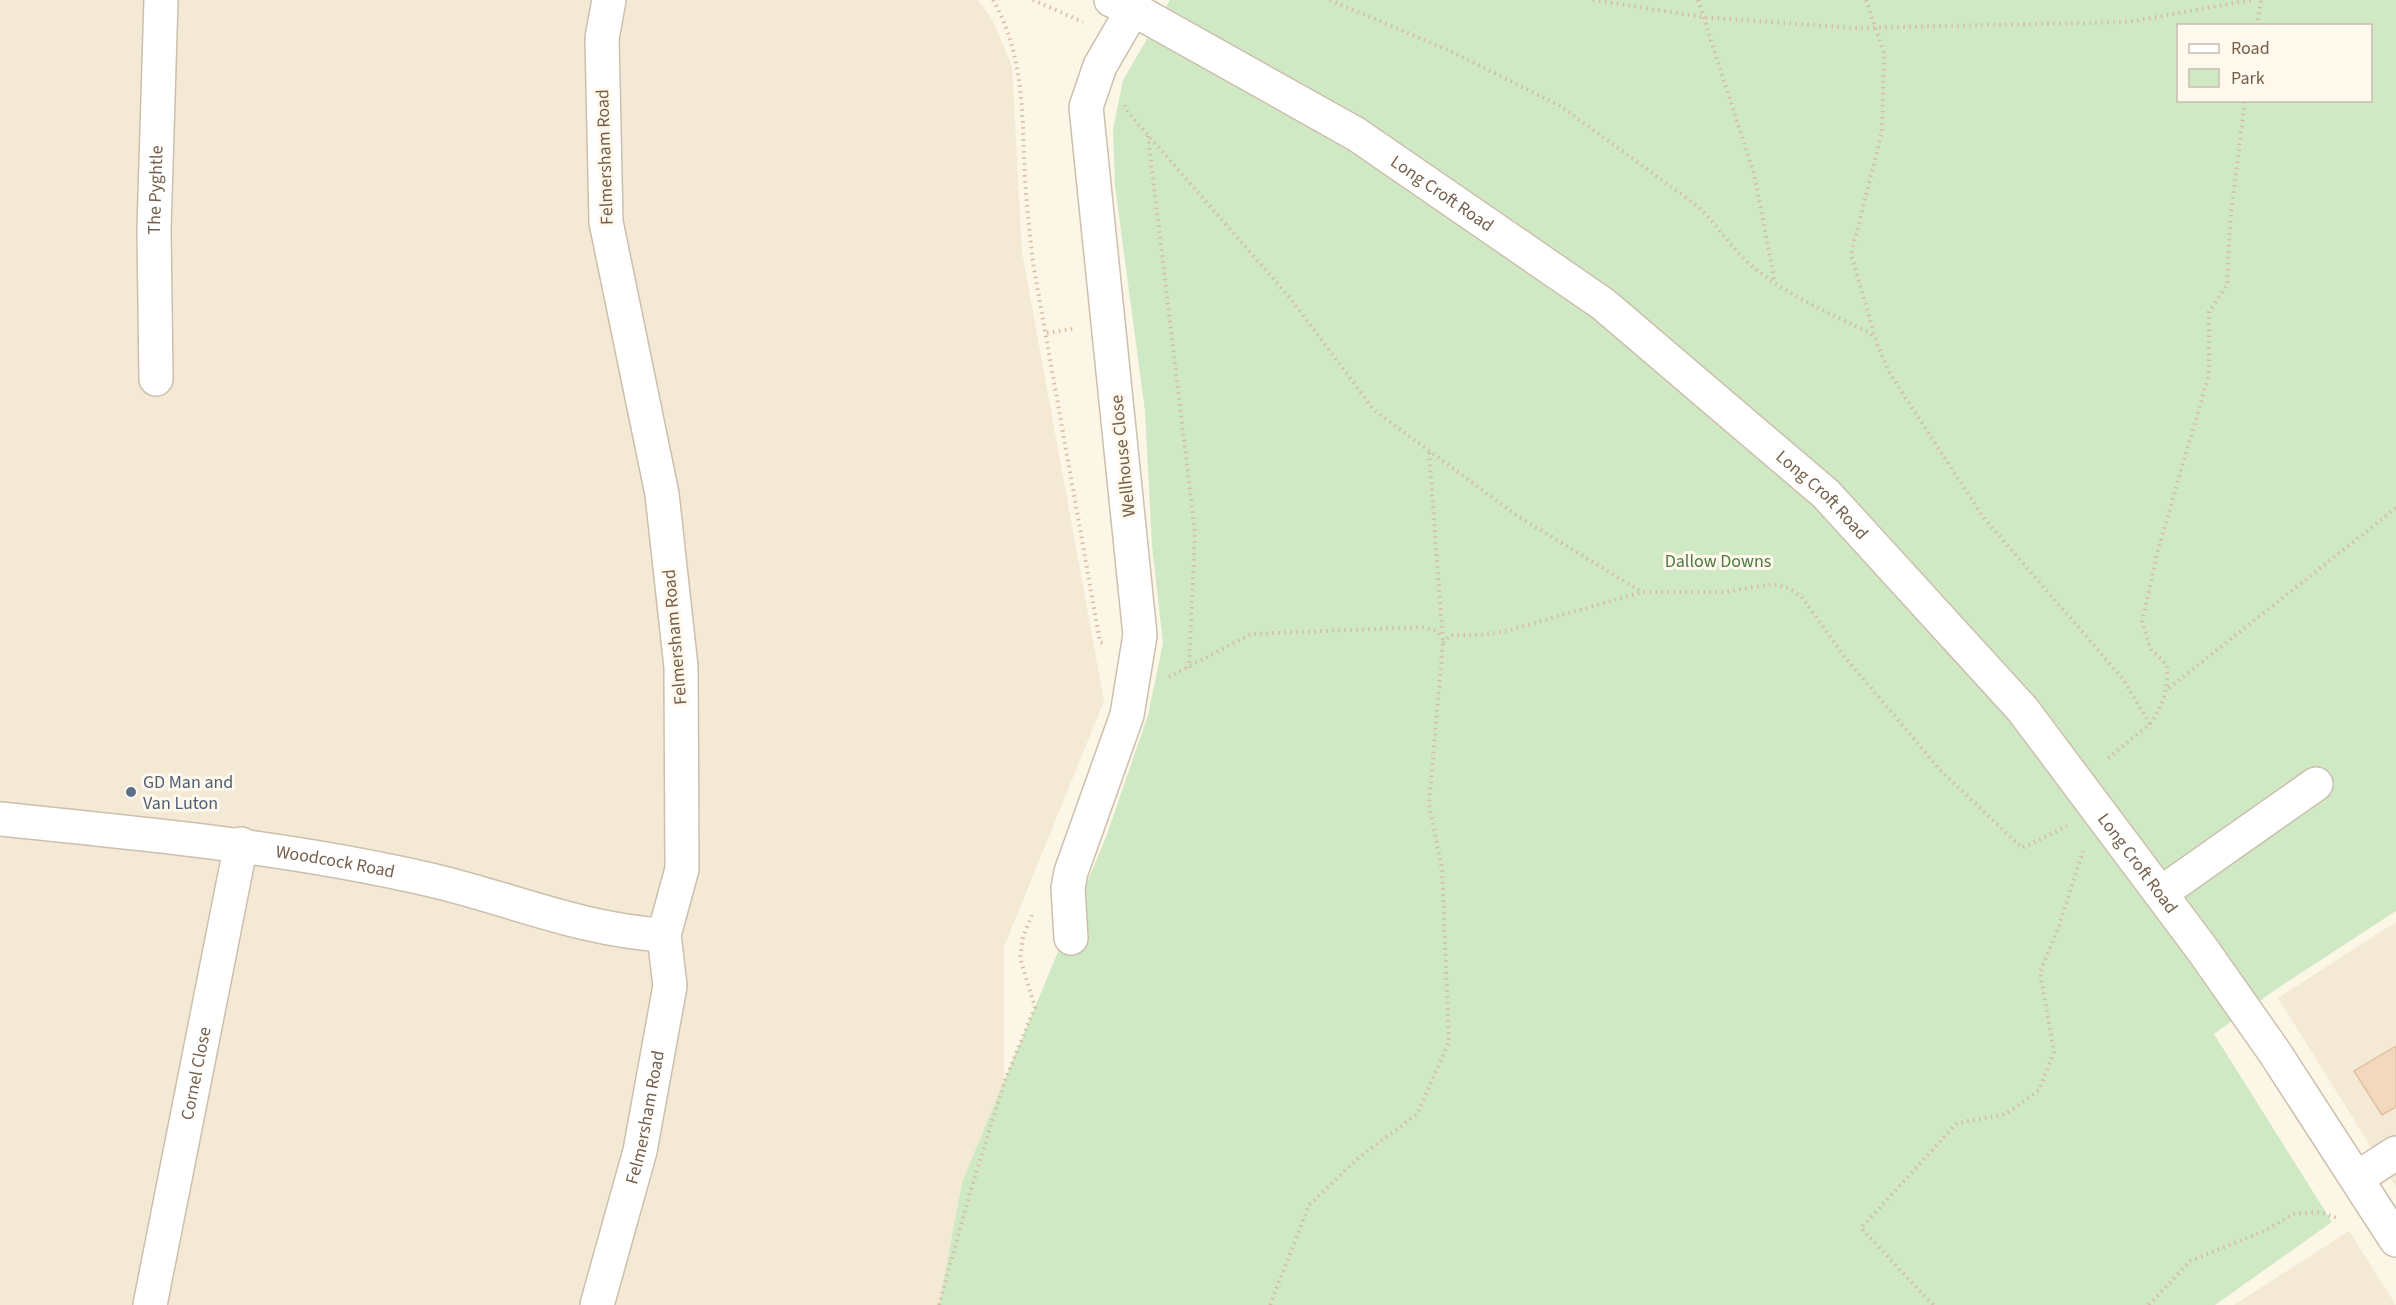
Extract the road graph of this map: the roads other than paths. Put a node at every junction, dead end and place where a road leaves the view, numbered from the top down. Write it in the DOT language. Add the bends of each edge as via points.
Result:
graph roads {
  1 [pos="161,0"];
  2 [pos="609,0"];
  3 [pos="1122,5"];
  4 [pos="156,379"];
  5 [pos="2316,784"];
  6 [pos="0,819"];
  7 [pos="241,844"];
  8 [pos="2161,892"];
  9 [pos="664,935"];
  10 [pos="1071,938"];
  11 [pos="2396,1153"];
  12 [pos="2365,1191"];
  13 [pos="2396,1240"];
  14 [pos="150,1305"];
  15 [pos="597,1305"];
  1 -- 4 [label="street, The Pyghtle" via="154,229"];
  2 -- 9 [label="street, Felmersham Road" via="602,38 606,222 662,494 681,667 682,869"];
  3 -- 8 [label="street, Long Croft Road" via="1356,134 1603,304 1826,494 2023,711"];
  3 -- 10 [label="street, Wellhouse Close" via="1086,107 1140,635 1127,715 1071,872"];
  5 -- 8 [label="street"];
  6 -- 7 [label="street, Woodcock Road"];
  7 -- 9 [label="street, Woodcock Road" via="430,880 625,933"];
  7 -- 14 [label="street, Cornel Close"];
  8 -- 12 [label="street, Long Croft Road" via="2275,1053"];
  9 -- 15 [label="street, Felmersham Road" via="670,986 640,1151"];
  11 -- 12 [label="street"];
  12 -- 13 [label="street, Long Croft Road"];
}
